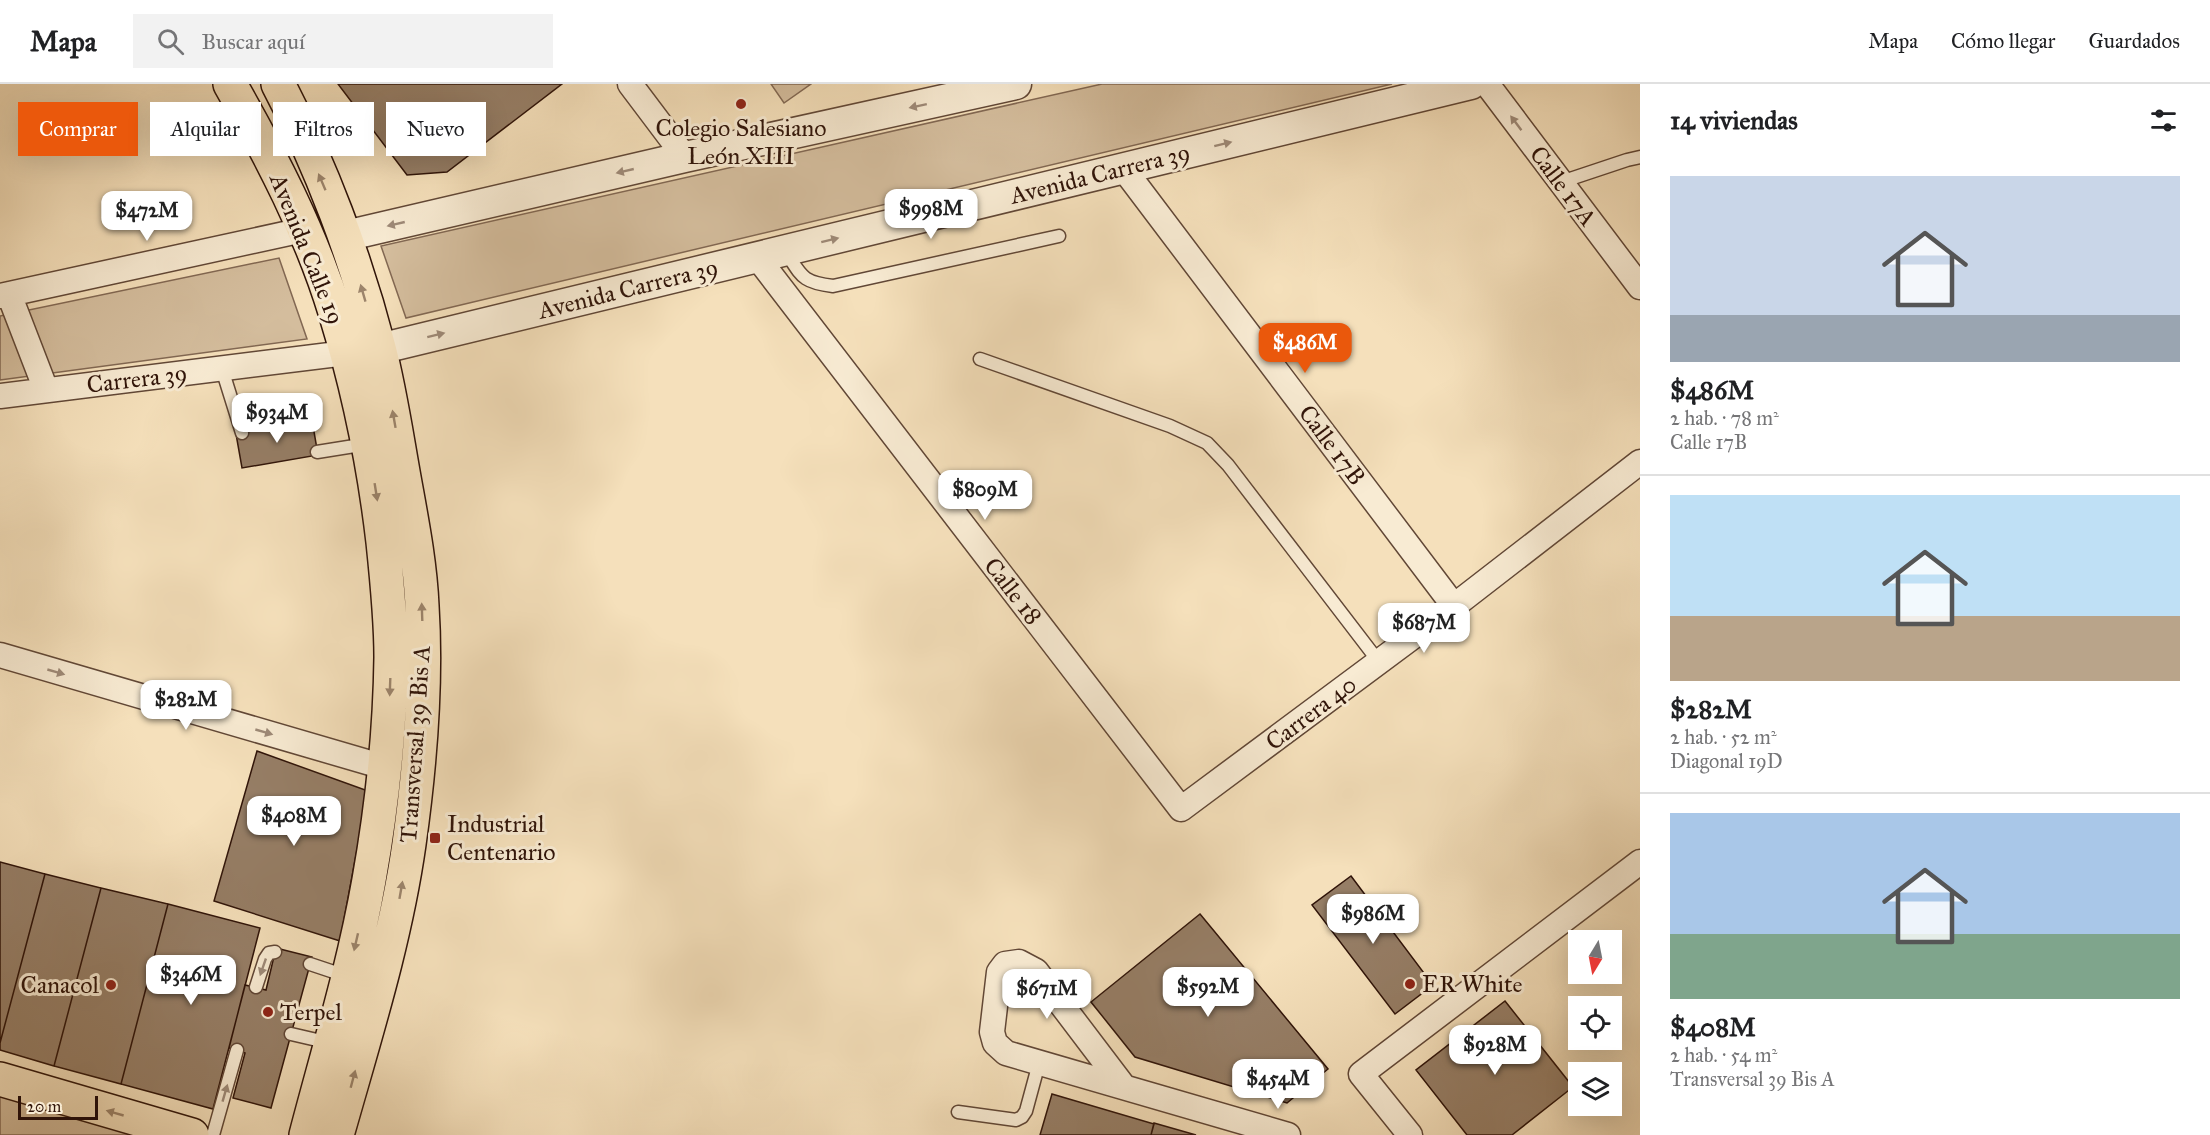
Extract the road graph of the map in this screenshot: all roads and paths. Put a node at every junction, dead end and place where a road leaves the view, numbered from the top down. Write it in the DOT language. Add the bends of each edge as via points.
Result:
graph roads {
  1 [pos="230,84"];
  2 [pos="278,84"];
  3 [pos="630,84"];
  4 [pos="1016,84"];
  5 [pos="1471,84"];
  6 [pos="1487,84"];
  7 [pos="685,157"];
  8 [pos="1640,157"];
  9 [pos="1123,168"];
  10 [pos="1561,182"];
  11 [pos="303,230"];
  12 [pos="345,236"];
  13 [pos="1059,236"];
  14 [pos="771,254"];
  15 [pos="1640,287"];
  16 [pos="4,295"];
  17 [pos="379,349"];
  18 [pos="346,353"];
  19 [pos="980,359"];
  20 [pos="222,369"];
  21 [pos="46,390"];
  22 [pos="0,396"];
  23 [pos="242,433"];
  24 [pos="368,443"];
  25 [pos="317,452"];
  26 [pos="1640,462"];
  27 [pos="1454,606"];
  28 [pos="0,655"];
  29 [pos="1378,662"];
  30 [pos="384,767"];
  31 [pos="1181,809"];
  32 [pos="1640,862"];
  33 [pos="275,952"];
  34 [pos="310,964"];
  35 [pos="347,977"];
  36 [pos="256,987"];
  37 [pos="291,1034"];
  38 [pos="330,1043"];
  39 [pos="237,1050"];
  40 [pos="1039,1063"];
  41 [pos="0,1079"];
  42 [pos="1124,1087"];
  43 [pos="958,1112"];
  44 [pos="192,1135"];
  45 [pos="213,1135"];
  46 [pos="306,1135"];
  47 [pos="338,1135"];
  48 [pos="1288,1135"];
  49 [pos="1410,1135"];
  1 -- 11 [label="main road, Avenida Calle 19" via="282,180"];
  12 -- 2 [label="main road, Avenida Calle 19, one-way"];
  3 -- 7 [label="street"];
  4 -- 7 [label="street, one-way"];
  9 -- 5 [label="street, Avenida Carrera 39, one-way"];
  10 -- 6 [label="street, Calle 17A, one-way"];
  7 -- 12 [label="street, one-way"];
  8 -- 10 [label="lane"];
  14 -- 9 [label="street, Avenida Carrera 39, one-way"];
  9 -- 27 [label="street, Calle 17B"];
  10 -- 15 [label="street, Calle 17A"];
  11 -- 16 [label="street"];
  11 -- 18 [label="main road, Avenida Calle 19" via="335,311"];
  17 -- 12 [label="main road, Avenida Calle 19, one-way"];
  13 -- 14 [label="lane" via="833,286 811,283"];
  17 -- 14 [label="street, Avenida Carrera 39, one-way"];
  14 -- 31 [label="street, Calle 18"];
  16 -- 21 [label="street"];
  47 -- 17 [label="main road, Transversal 39 Bis A, one-way" via="400,895 415,793 423,687 423,605 414,533"];
  18 -- 20 [label="street, Carrera 39"];
  18 -- 24 [label="main road, Transversal 39 Bis A"];
  19 -- 29 [label="lane" via="1170,426 1207,443"];
  20 -- 21 [label="street, Carrera 39"];
  20 -- 23 [label="lane"];
  21 -- 22 [label="street, Carrera 39"];
  24 -- 25 [label="lane"];
  24 -- 30 [label="main road, Transversal 39 Bis A, one-way" via="380,516 391,654"];
  26 -- 27 [label="street, Carrera 40"];
  27 -- 29 [label="street, Carrera 40"];
  28 -- 30 [label="street, one-way"];
  29 -- 31 [label="street, Carrera 40"];
  30 -- 35 [label="main road, Transversal 39 Bis A, one-way" via="369,881"];
  32 -- 49 [label="street" via="1362,1074"];
  33 -- 36 [label="lane, one-way" via="265,959"];
  34 -- 35 [label="lane"];
  35 -- 38 [label="main road, Transversal 39 Bis A"];
  37 -- 38 [label="lane"];
  38 -- 46 [label="main road, Transversal 39 Bis A"];
  45 -- 39 [label="lane, one-way"];
  40 -- 42 [label="street"];
  40 -- 42 [label="street" via="1005,1053 995,1043 992,1032 999,972 1005,964 1019,962 1036,971"];
  40 -- 43 [label="lane" via="1022,1118"];
  44 -- 41 [label="main road, one-way"];
  42 -- 48 [label="street"];
}
